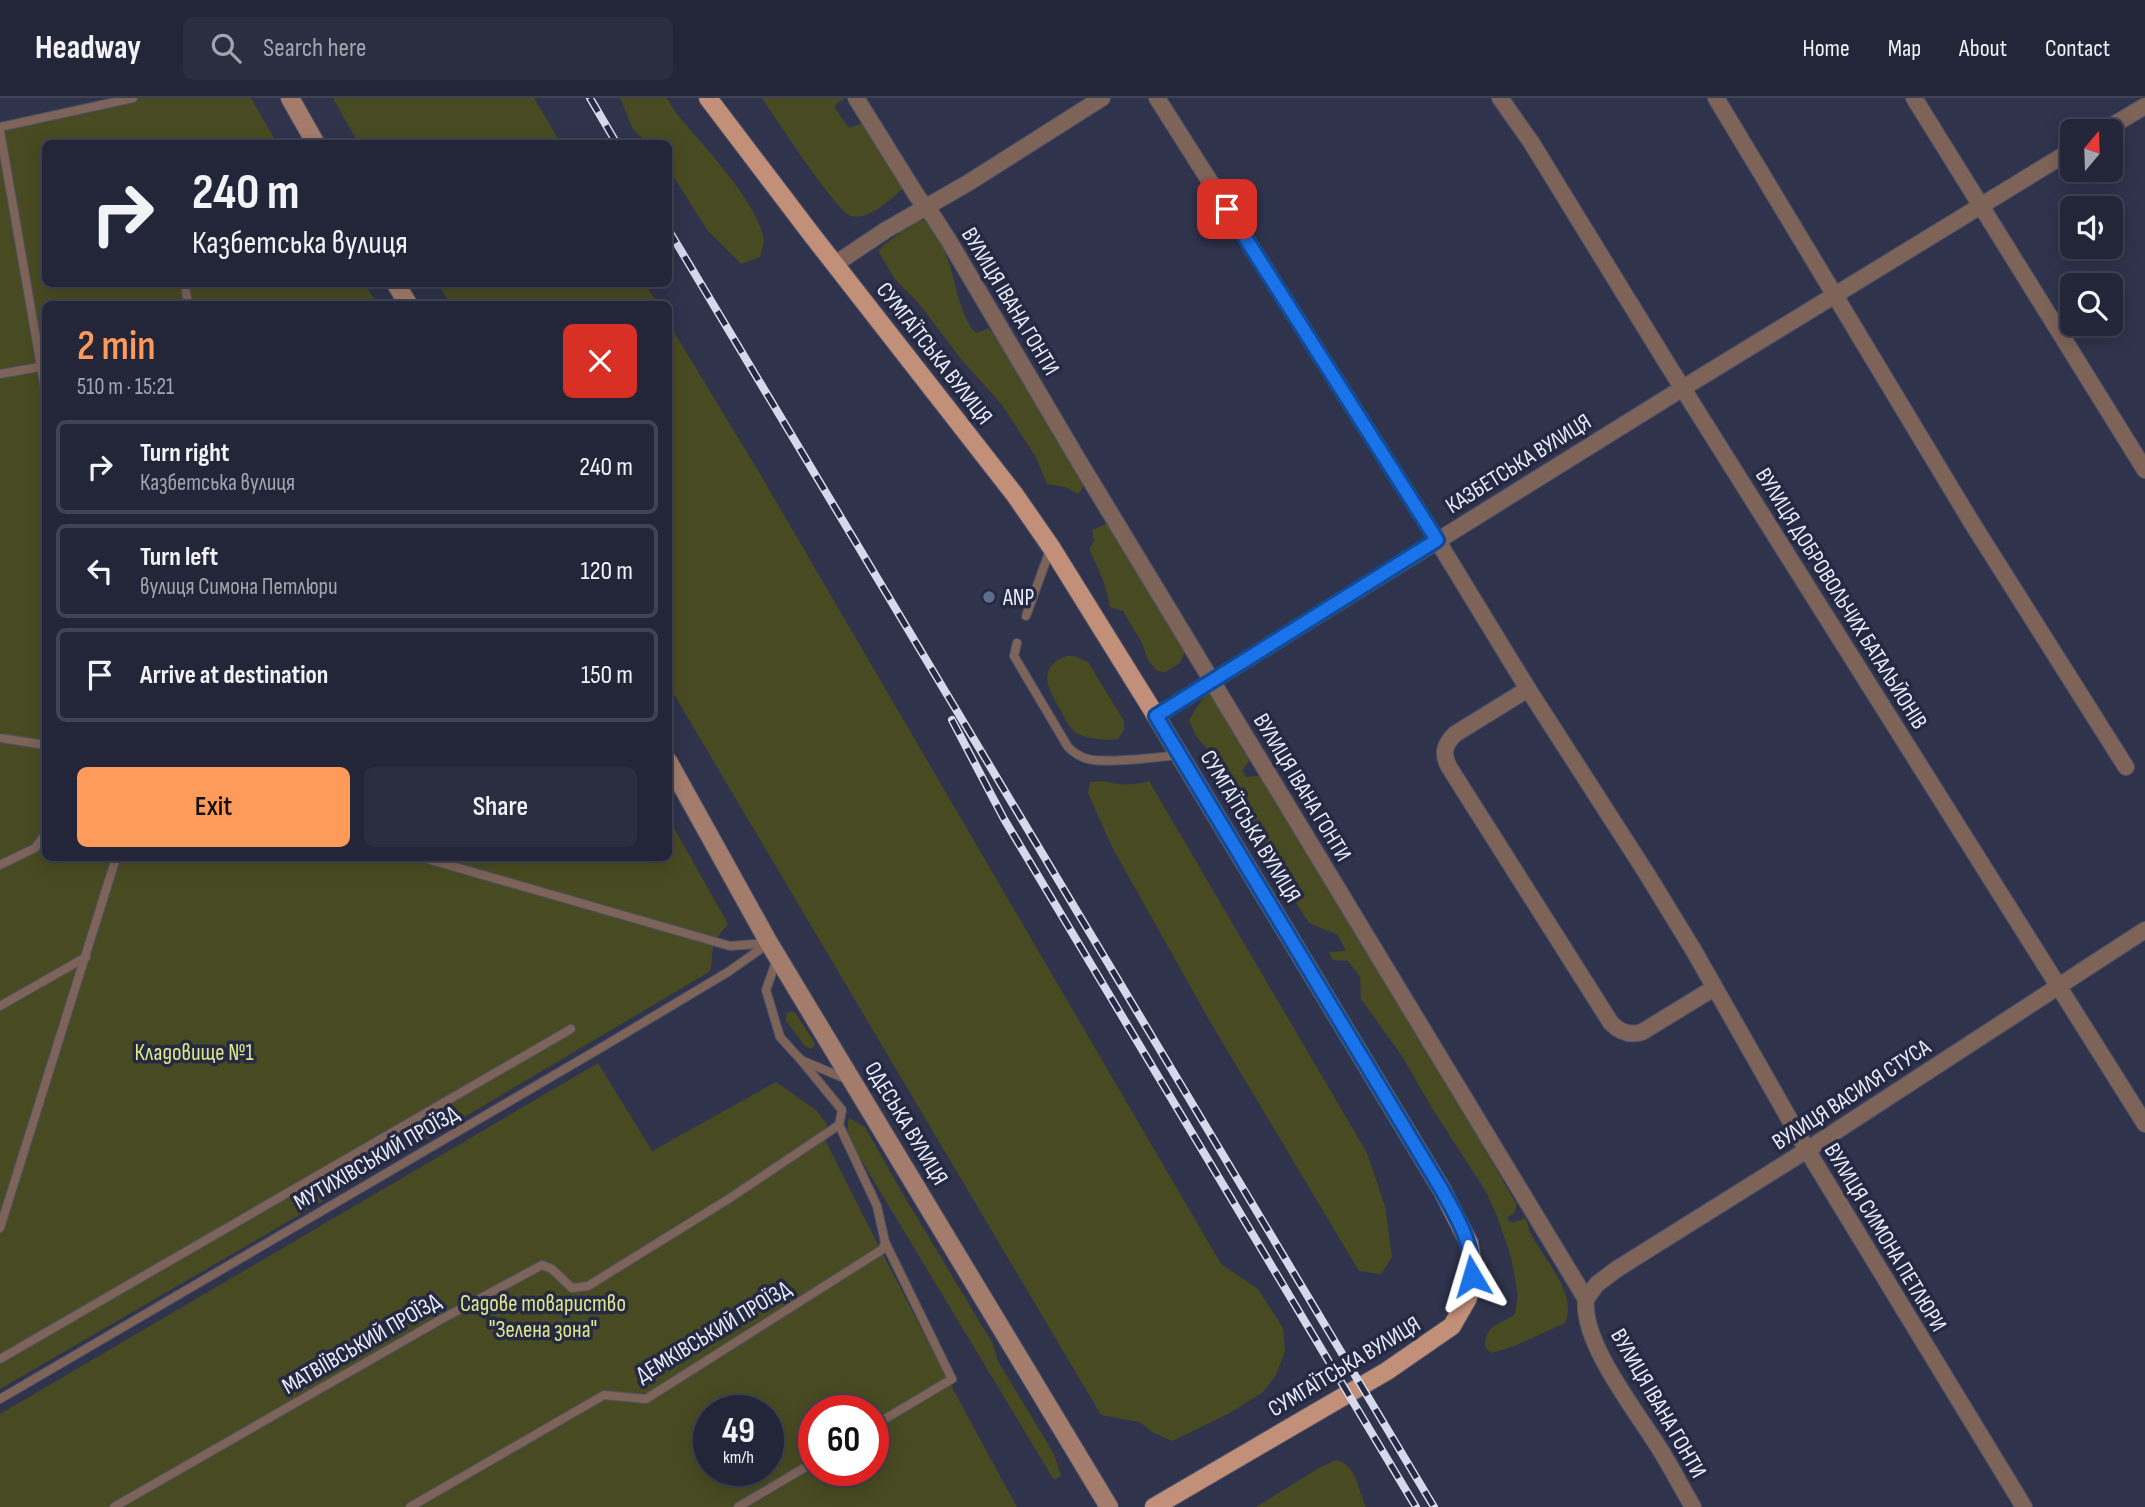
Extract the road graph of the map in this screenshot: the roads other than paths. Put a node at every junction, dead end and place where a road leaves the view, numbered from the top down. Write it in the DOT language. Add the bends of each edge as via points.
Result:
graph roads {
  1 [pos="133,98"];
  2 [pos="290,98"];
  3 [pos="708,98"];
  4 [pos="856,98"];
  5 [pos="1102,98"];
  6 [pos="1157,98"];
  7 [pos="1500,98"];
  8 [pos="1716,98"];
  9 [pos="1914,98"];
  10 [pos="2145,106"];
  11 [pos="2123,119"];
  12 [pos="0,129"];
  13 [pos="314,140"];
  14 [pos="2060,157"];
  15 [pos="1982,205"];
  16 [pos="926,207"];
  17 [pos="835,264"];
  18 [pos="1834,294"];
  19 [pos="42,361"];
  20 [pos="42,367"];
  21 [pos="0,374"];
  22 [pos="1683,388"];
  23 [pos="2145,470"];
  24 [pos="1437,540"];
  25 [pos="1051,547"];
  26 [pos="1026,616"];
  27 [pos="1017,643"];
  28 [pos="1213,680"];
  29 [pos="1528,689"];
  30 [pos="1156,716"];
  31 [pos="0,738"];
  32 [pos="42,744"];
  33 [pos="1180,755"];
  34 [pos="2126,767"];
  35 [pos="672,768"];
  36 [pos="42,838"];
  37 [pos="115,861"];
  38 [pos="440,861"];
  39 [pos="0,865"];
  40 [pos="2145,930"];
  41 [pos="773,949"];
  42 [pos="86,957"];
  43 [pos="2060,986"];
  44 [pos="1714,988"];
  45 [pos="0,1006"];
  46 [pos="571,1029"];
  47 [pos="801,1060"];
  48 [pos="853,1082"];
  49 [pos="2145,1124"];
  50 [pos="839,1125"];
  51 [pos="1807,1150"];
  52 [pos="0,1224"];
  53 [pos="884,1245"];
  54 [pos="1586,1299"];
  55 [pos="0,1359"];
  56 [pos="0,1399"];
  57 [pos="889,1416"];
  58 [pos="798,1471"];
  59 [pos="114,1507"];
  60 [pos="410,1507"];
  61 [pos="738,1507"];
  62 [pos="1110,1507"];
  63 [pos="1154,1507"];
  64 [pos="1693,1507"];
  65 [pos="2024,1507"];
  1 -- 12 [label="lane"];
  2 -- 13 [label="main road"];
  3 -- 17 [label="main road, СУМГАЇТСЬКА ВУЛИЦЯ"];
  4 -- 16 [label="street, ВУЛИЦЯ ІВАНА ГОНТИ"];
  5 -- 16 [label="street"];
  6 -- 24 [label="street, ВУЛИЦЯ СИМОНА ПЕТЛЮРИ"];
  7 -- 22 [label="street, ВУЛИЦЯ ДОБРОВОЛЬЧИХ БАТАЛЬЙОНІВ"];
  8 -- 18 [label="street"];
  9 -- 15 [label="street"];
  10 -- 11 [label="street"];
  12 -- 19 [label="lane"];
  14 -- 15 [label="street, КАЗБЕТСЬКА ВУЛИЦЯ"];
  15 -- 18 [label="street, КАЗБЕТСЬКА ВУЛИЦЯ"];
  15 -- 23 [label="street"];
  16 -- 17 [label="street"];
  16 -- 28 [label="street, ВУЛИЦЯ ІВАНА ГОНТИ"];
  17 -- 25 [label="main road, СУМГАЇТСЬКА ВУЛИЦЯ"];
  18 -- 22 [label="street, КАЗБЕТСЬКА ВУЛИЦЯ"];
  18 -- 34 [label="street"];
  20 -- 21 [label="lane"];
  22 -- 24 [label="street, КАЗБЕТСЬКА ВУЛИЦЯ"];
  22 -- 43 [label="street, ВУЛИЦЯ ДОБРОВОЛЬЧИХ БАТАЛЬЙОНІВ"];
  24 -- 28 [label="street, КАЗБЕТСЬКА ВУЛИЦЯ"];
  24 -- 29 [label="street, ВУЛИЦЯ СИМОНА ПЕТЛЮРИ"];
  25 -- 26 [label="lane"];
  25 -- 30 [label="main road, СУМГАЇТСЬКА ВУЛИЦЯ"];
  27 -- 33 [label="lane" via="1014,656 1074,752 1089,760"];
  28 -- 30 [label="street, КАЗБЕТСЬКА ВУЛИЦЯ"];
  28 -- 54 [label="street, ВУЛИЦЯ ІВАНА ГОНТИ"];
  29 -- 44 [label="street, ВУЛИЦЯ СИМОНА ПЕТЛЮРИ"];
  29 -- 44 [label="street" via="1455,734 1444,749 1450,767 1611,1023 1625,1033 1642,1032"];
  30 -- 33 [label="main road, СУМГАЇТСЬКА ВУЛИЦЯ"];
  31 -- 32 [label="lane"];
  33 -- 63 [label="main road, СУМГАЇТСЬКА ВУЛИЦЯ" via="1442,1190 1466,1236 1473,1267 1465,1307 1445,1332 1387,1371"];
  35 -- 41 [label="main road, ОДЕСЬКА ВУЛИЦЯ"];
  36 -- 39 [label="lane" via="35,848"];
  37 -- 42 [label="lane"];
  38 -- 41 [label="lane" via="730,946"];
  40 -- 43 [label="street, ВУЛИЦЯ ВАСИЛЯ СТУСА"];
  41 -- 47 [label="lane" via="766,990 780,1037"];
  41 -- 48 [label="main road, ОДЕСЬКА ВУЛИЦЯ"];
  41 -- 56 [label="lane, МУТИХІВСЬКИЙ ПРОЇЗД"];
  42 -- 45 [label="lane"];
  42 -- 52 [label="lane"];
  43 -- 49 [label="street, ВУЛИЦЯ ДОБРОВОЛЬЧИХ БАТАЛЬЙОНІВ"];
  43 -- 51 [label="street, ВУЛИЦЯ ВАСИЛЯ СТУСА"];
  44 -- 51 [label="street, ВУЛИЦЯ СИМОНА ПЕТЛЮРИ"];
  46 -- 55 [label="lane"];
  47 -- 48 [label="lane"];
  47 -- 50 [label="lane" via="842,1110"];
  48 -- 62 [label="main road, ОДЕСЬКА ВУЛИЦЯ"];
  50 -- 53 [label="lane" via="877,1206"];
  50 -- 59 [label="lane, МАТВІЇВСЬКИЙ ПРОЇЗД" via="588,1286 572,1288 542,1265"];
  51 -- 54 [label="street, ВУЛИЦЯ ВАСИЛЯ СТУСА" via="1597,1283"];
  51 -- 65 [label="street, ВУЛИЦЯ СИМОНА ПЕТЛЮРИ"];
  53 -- 57 [label="lane" via="952,1379"];
  53 -- 60 [label="lane, ДЕМКІВСЬКИЙ ПРОЇЗД" via="646,1399 604,1395"];
  54 -- 64 [label="street, ВУЛИЦЯ ІВАНА ГОНТИ" via="1586,1320 1602,1357"];
  58 -- 61 [label="lane"];
}
